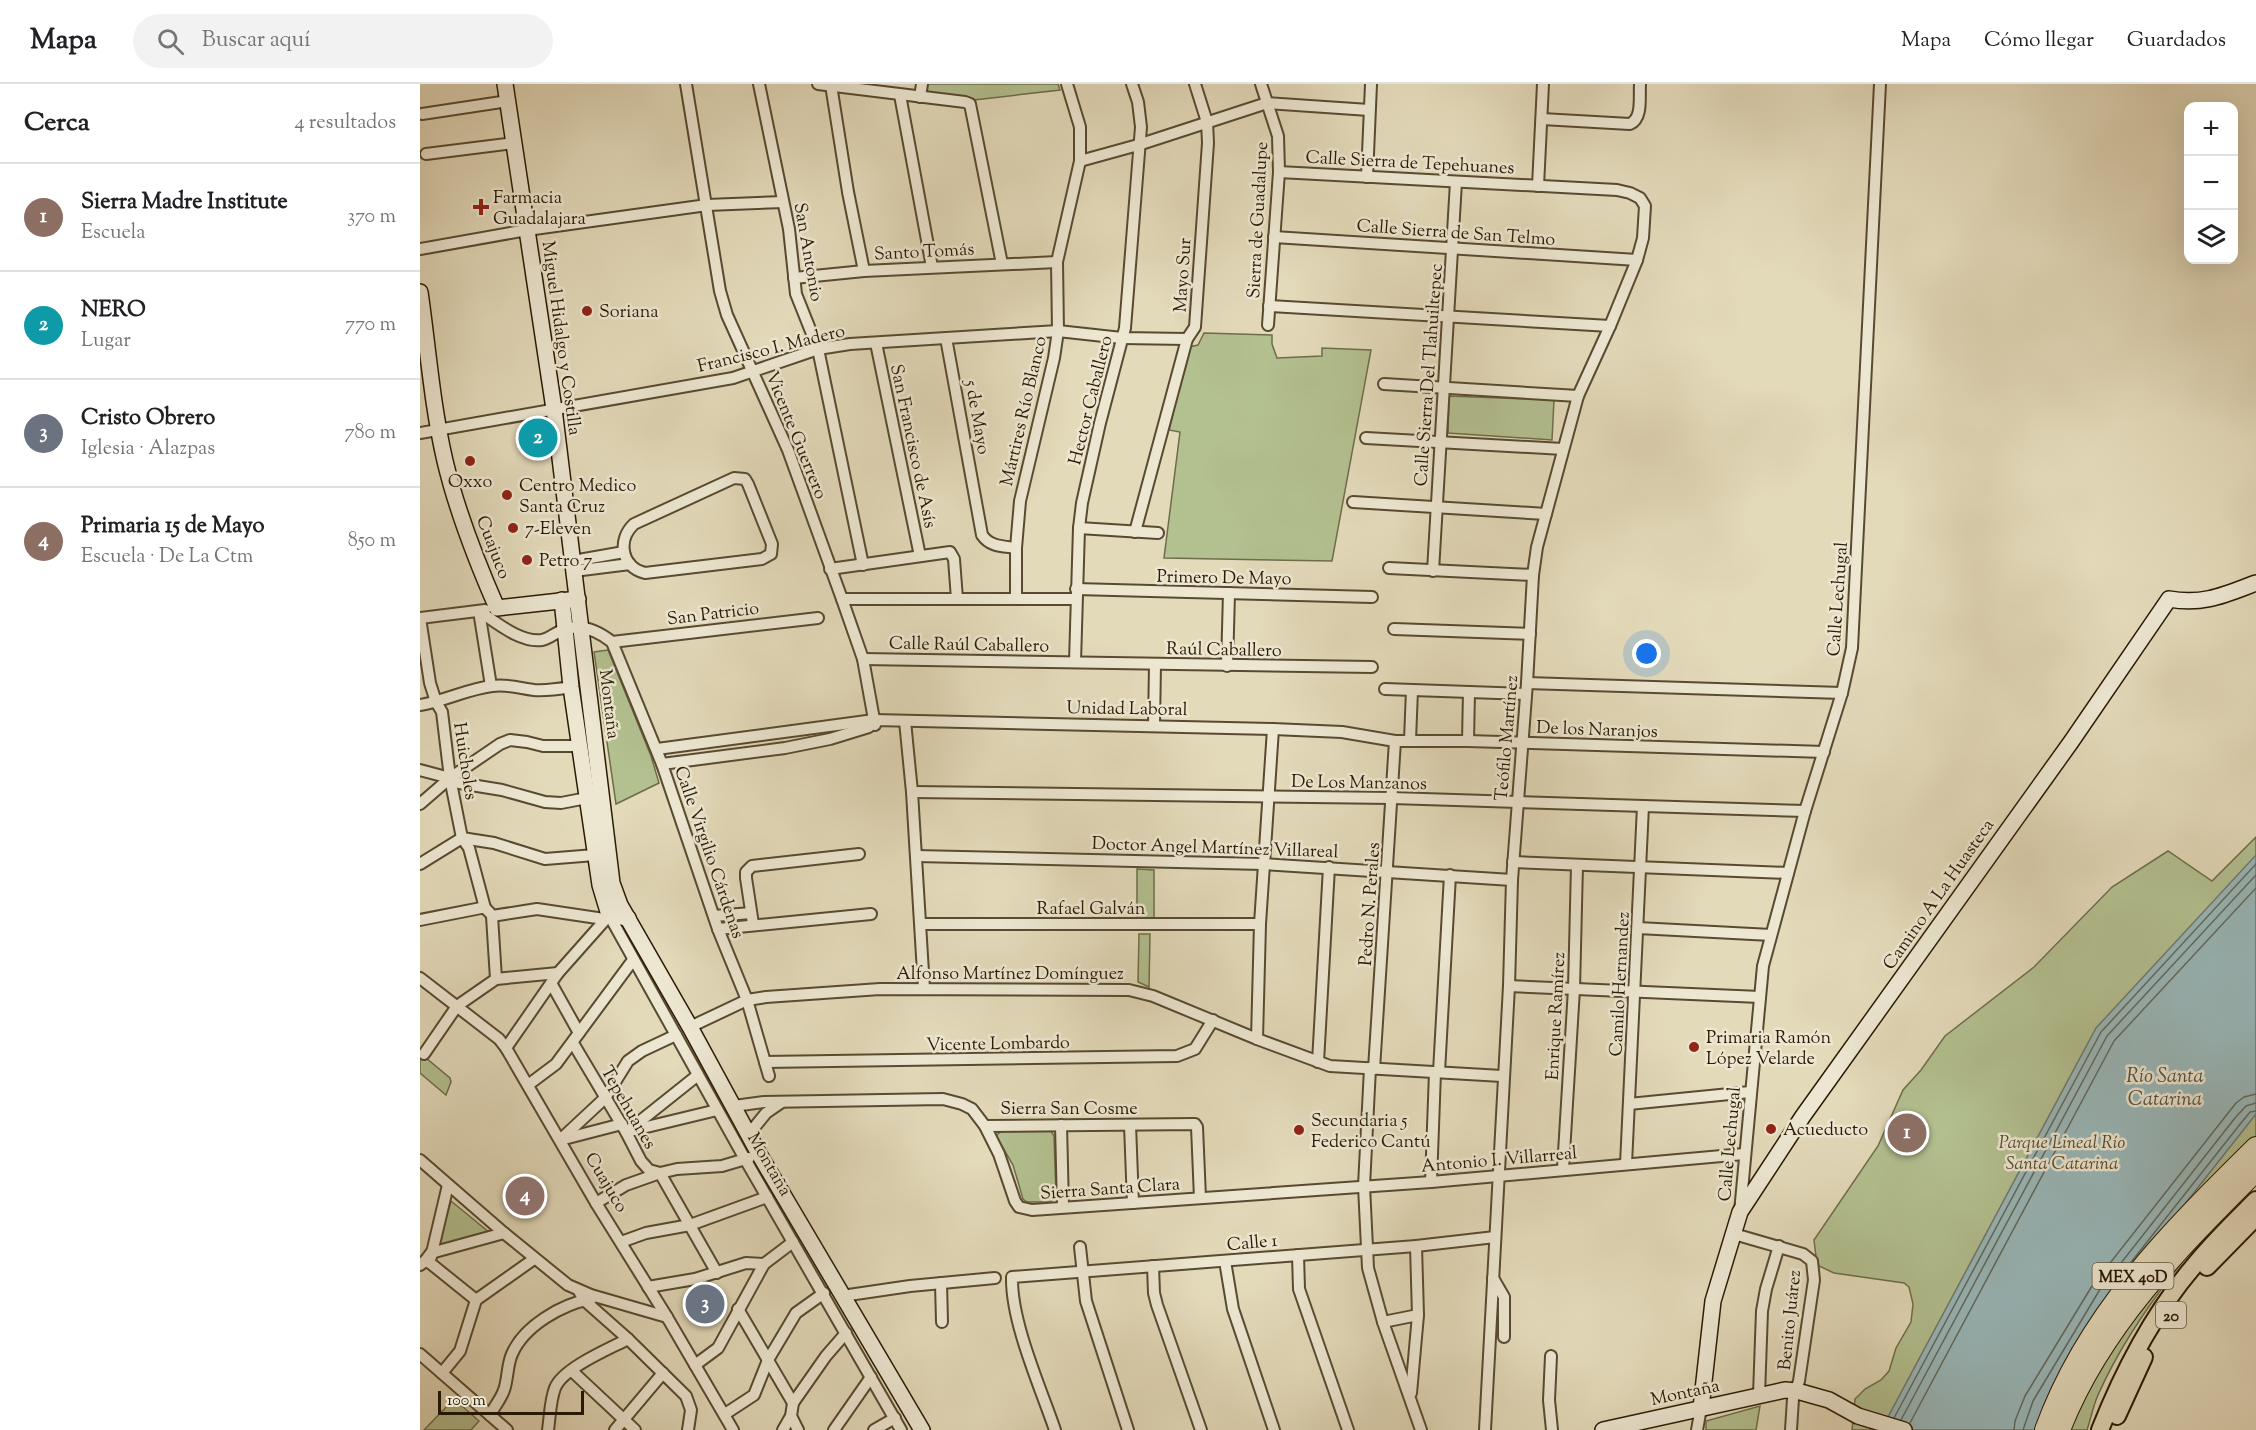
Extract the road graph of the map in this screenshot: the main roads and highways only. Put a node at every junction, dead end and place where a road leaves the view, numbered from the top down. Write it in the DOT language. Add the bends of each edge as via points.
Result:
graph roads {
  1 [pos="505,84"];
  2 [pos="420,292"];
  3 [pos="2256,583"];
  4 [pos="578,599"];
  5 [pos="562,600"];
  6 [pos="586,675"];
  7 [pos="571,682"];
  8 [pos="615,914"];
  9 [pos="2256,1148"];
  10 [pos="2256,1172"];
  11 [pos="2256,1200"];
  12 [pos="2256,1217"];
  13 [pos="1701,1408"];
  14 [pos="1856,1418"];
  15 [pos="1620,1428"];
  16 [pos="922,1430"];
  17 [pos="1603,1430"];
  18 [pos="1883,1430"];
  19 [pos="1904,1430"];
  20 [pos="2045,1430"];
  21 [pos="2060,1430"];
  22 [pos="2100,1430"];
  23 [pos="2110,1430"];
  1 -- 4 [label="main road, Miguel Hidalgo y Costilla"];
  2 -- 5 [label="main road, Cuajuco" via="438,429 452,487 497,609"];
  3 -- 13 [label="main road, Camino A La Huasteca" via="2202,601 2169,599 2068,747 1803,1116 1740,1212 1713,1300"];
  4 -- 5 [label="main road"];
  4 -- 6 [label="main road, Montaña"];
  5 -- 7 [label="main road, Montaña"];
  6 -- 7 [label="main road"];
  6 -- 8 [label="main road, Montaña"];
  7 -- 8 [label="main road, Montaña" via="600,885"];
  8 -- 16 [label="main road, Montaña" via="690,1027 750,1134 819,1271 842,1296"];
  9 -- 20 [label="highway, MEX 40D" via="2130,1280 2091,1333 2056,1399"];
  10 -- 21 [label="highway, MEX 40D" via="2185,1243 2112,1332"];
  11 -- 22 [label="main road, 20" via="2171,1294 2139,1344"];
  12 -- 23 [label="main road, 20" via="2182,1298 2144,1358"];
  13 -- 14 [label="main road, Montaña" via="1775,1391 1829,1400"];
  13 -- 15 [label="main road, Montaña"];
  14 -- 18 [label="main road"];
  14 -- 19 [label="main road"];
  15 -- 17 [label="main road, Montaña"];
}
